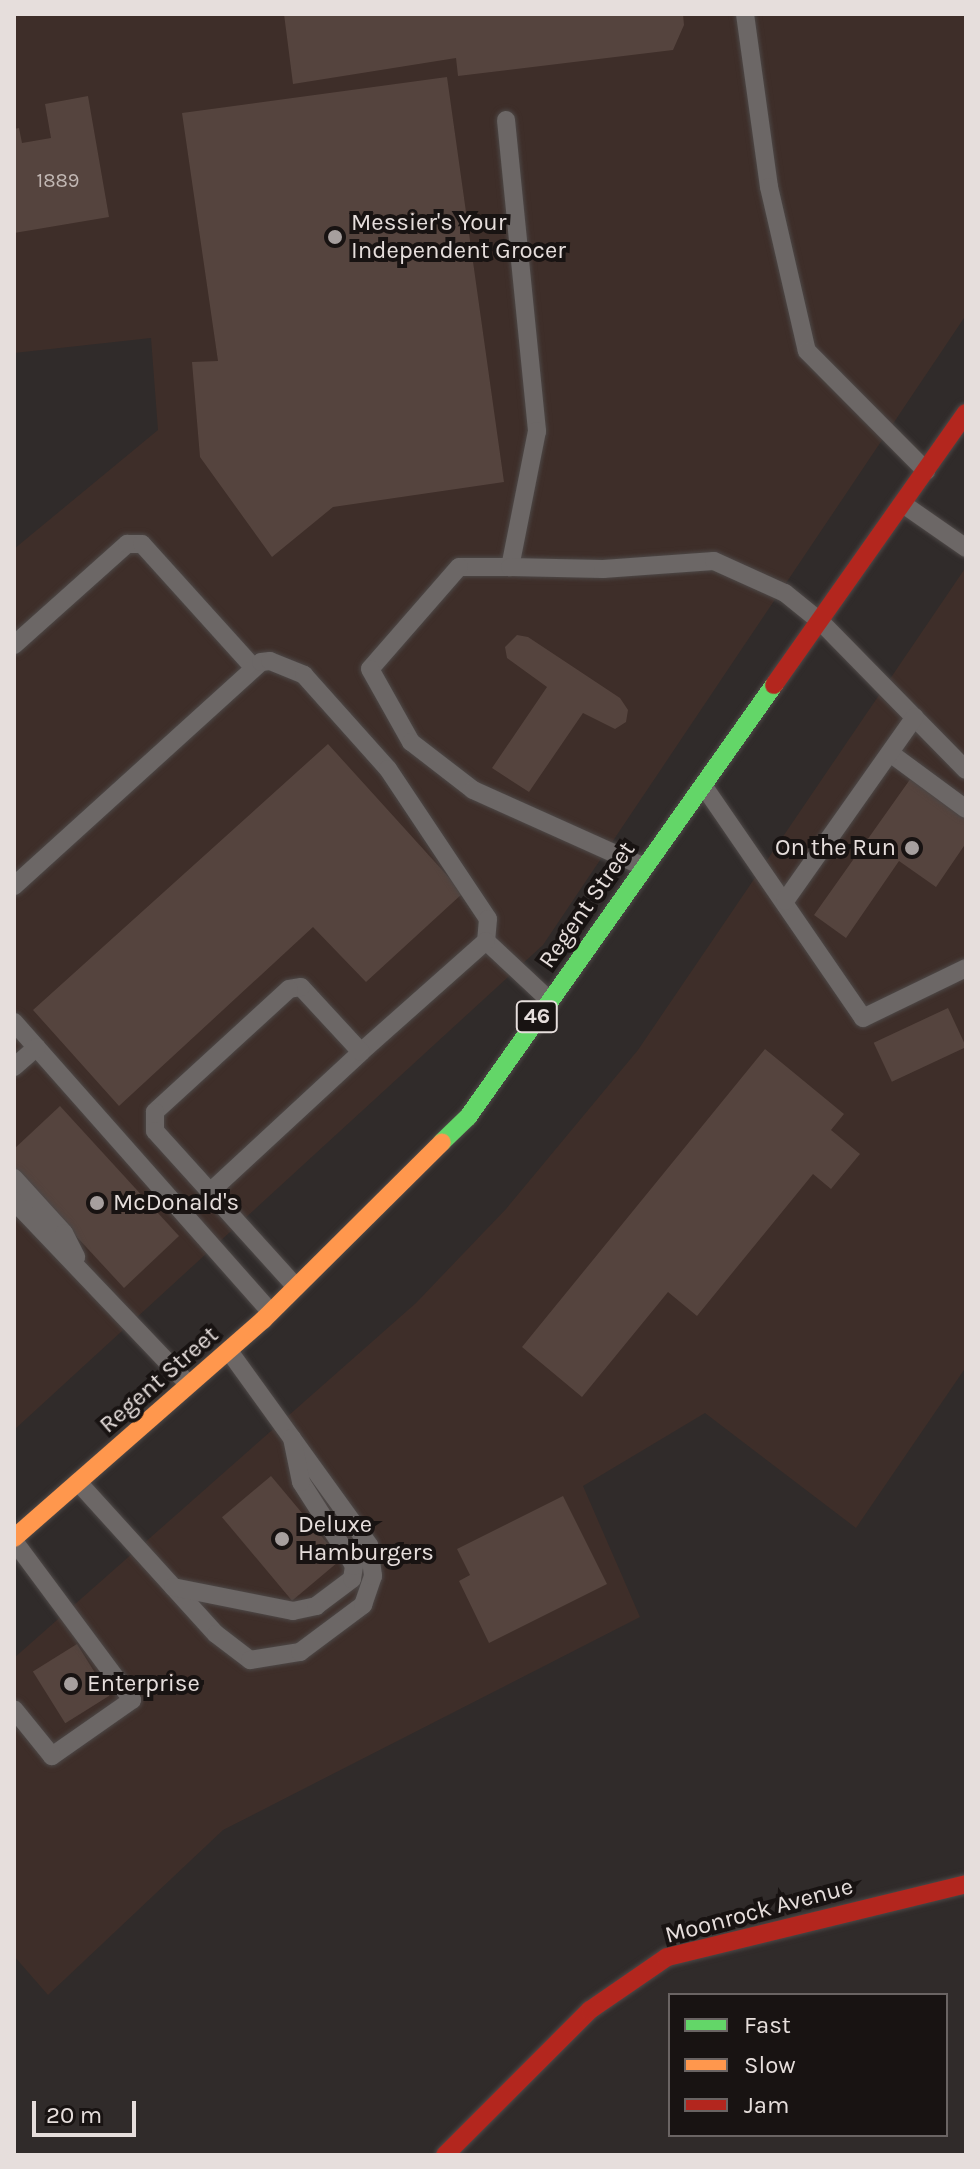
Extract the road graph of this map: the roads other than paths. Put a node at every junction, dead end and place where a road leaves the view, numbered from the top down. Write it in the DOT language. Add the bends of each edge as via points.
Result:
graph roads {
  1 [pos="745,14"];
  2 [pos="506,120"];
  3 [pos="966,413"];
  4 [pos="926,471"];
  5 [pos="903,504"];
  6 [pos="966,548"];
  7 [pos="510,567"];
  8 [pos="821,622"];
  9 [pos="14,645"];
  10 [pos="254,668"];
  11 [pos="915,717"];
  12 [pos="890,753"];
  13 [pos="966,770"];
  14 [pos="705,788"];
  15 [pos="966,809"];
  16 [pos="642,866"];
  17 [pos="14,886"];
  18 [pos="785,901"];
  19 [pos="486,941"];
  20 [pos="966,968"];
  21 [pos="549,1000"];
  22 [pos="15,1023"];
  23 [pos="37,1047"];
  24 [pos="361,1052"];
  25 [pos="14,1067"];
  26 [pos="14,1178"];
  27 [pos="210,1192"];
  28 [pos="14,1201"];
  29 [pos="83,1272"];
  30 [pos="296,1287"];
  31 [pos="271,1312"];
  32 [pos="229,1351"];
  33 [pos="189,1386"];
  34 [pos="291,1432"];
  35 [pos="78,1482"];
  36 [pos="14,1540"];
  37 [pos="173,1587"];
  38 [pos="14,1709"];
  39 [pos="966,1884"];
  40 [pos="445,2155"];
  1 -- 4 [label="lane" via="769,187 807,351"];
  2 -- 7 [label="lane" via="537,431"];
  3 -- 4 [label="main road, Regent Street / 46"];
  4 -- 5 [label="main road, Regent Street / 46"];
  5 -- 6 [label="lane"];
  5 -- 8 [label="main road, Regent Street / 46"];
  7 -- 8 [label="lane" via="603,569 714,561 785,593"];
  7 -- 16 [label="lane" via="459,567 370,669 411,742 473,790"];
  8 -- 11 [label="lane"];
  8 -- 14 [label="main road, Regent Street / 46"];
  9 -- 10 [label="lane" via="127,544 142,544"];
  10 -- 17 [label="lane"];
  10 -- 19 [label="lane" via="270,661 304,675 388,769 488,919"];
  11 -- 12 [label="lane"];
  11 -- 13 [label="lane"];
  12 -- 15 [label="lane"];
  12 -- 18 [label="lane"];
  14 -- 16 [label="main road, Regent Street / 46"];
  14 -- 18 [label="lane"];
  16 -- 21 [label="main road, Regent Street / 46"];
  18 -- 20 [label="lane" via="863,1018"];
  19 -- 21 [label="lane"];
  19 -- 24 [label="lane"];
  21 -- 30 [label="main road, Regent Street / 46" via="468,1117"];
  22 -- 23 [label="lane"];
  23 -- 25 [label="lane"];
  23 -- 31 [label="lane"];
  24 -- 27 [label="lane"];
  24 -- 27 [label="lane" via="301,987 289,989 155,1112 155,1131"];
  26 -- 29 [label="lane" via="64,1233"];
  27 -- 30 [label="lane"];
  28 -- 29 [label="lane"];
  29 -- 33 [label="lane"];
  30 -- 31 [label="main road, Regent Street / 46"];
  31 -- 32 [label="main road, Regent Street / 46"];
  32 -- 33 [label="main road, Regent Street / 46"];
  32 -- 34 [label="lane"];
  33 -- 35 [label="main road, Regent Street / 46"];
  34 -- 37 [label="lane" via="301,1482 354,1566 352,1579 316,1606 293,1611"];
  34 -- 37 [label="lane" via="369,1545 373,1576 363,1605 300,1652 250,1660 231,1649"];
  35 -- 36 [label="main road, Regent Street / 46"];
  35 -- 37 [label="lane"];
  36 -- 38 [label="lane" via="132,1700 52,1756"];
  39 -- 40 [label="main road, Moonrock Avenue" via="667,1957 590,2010"];
}
